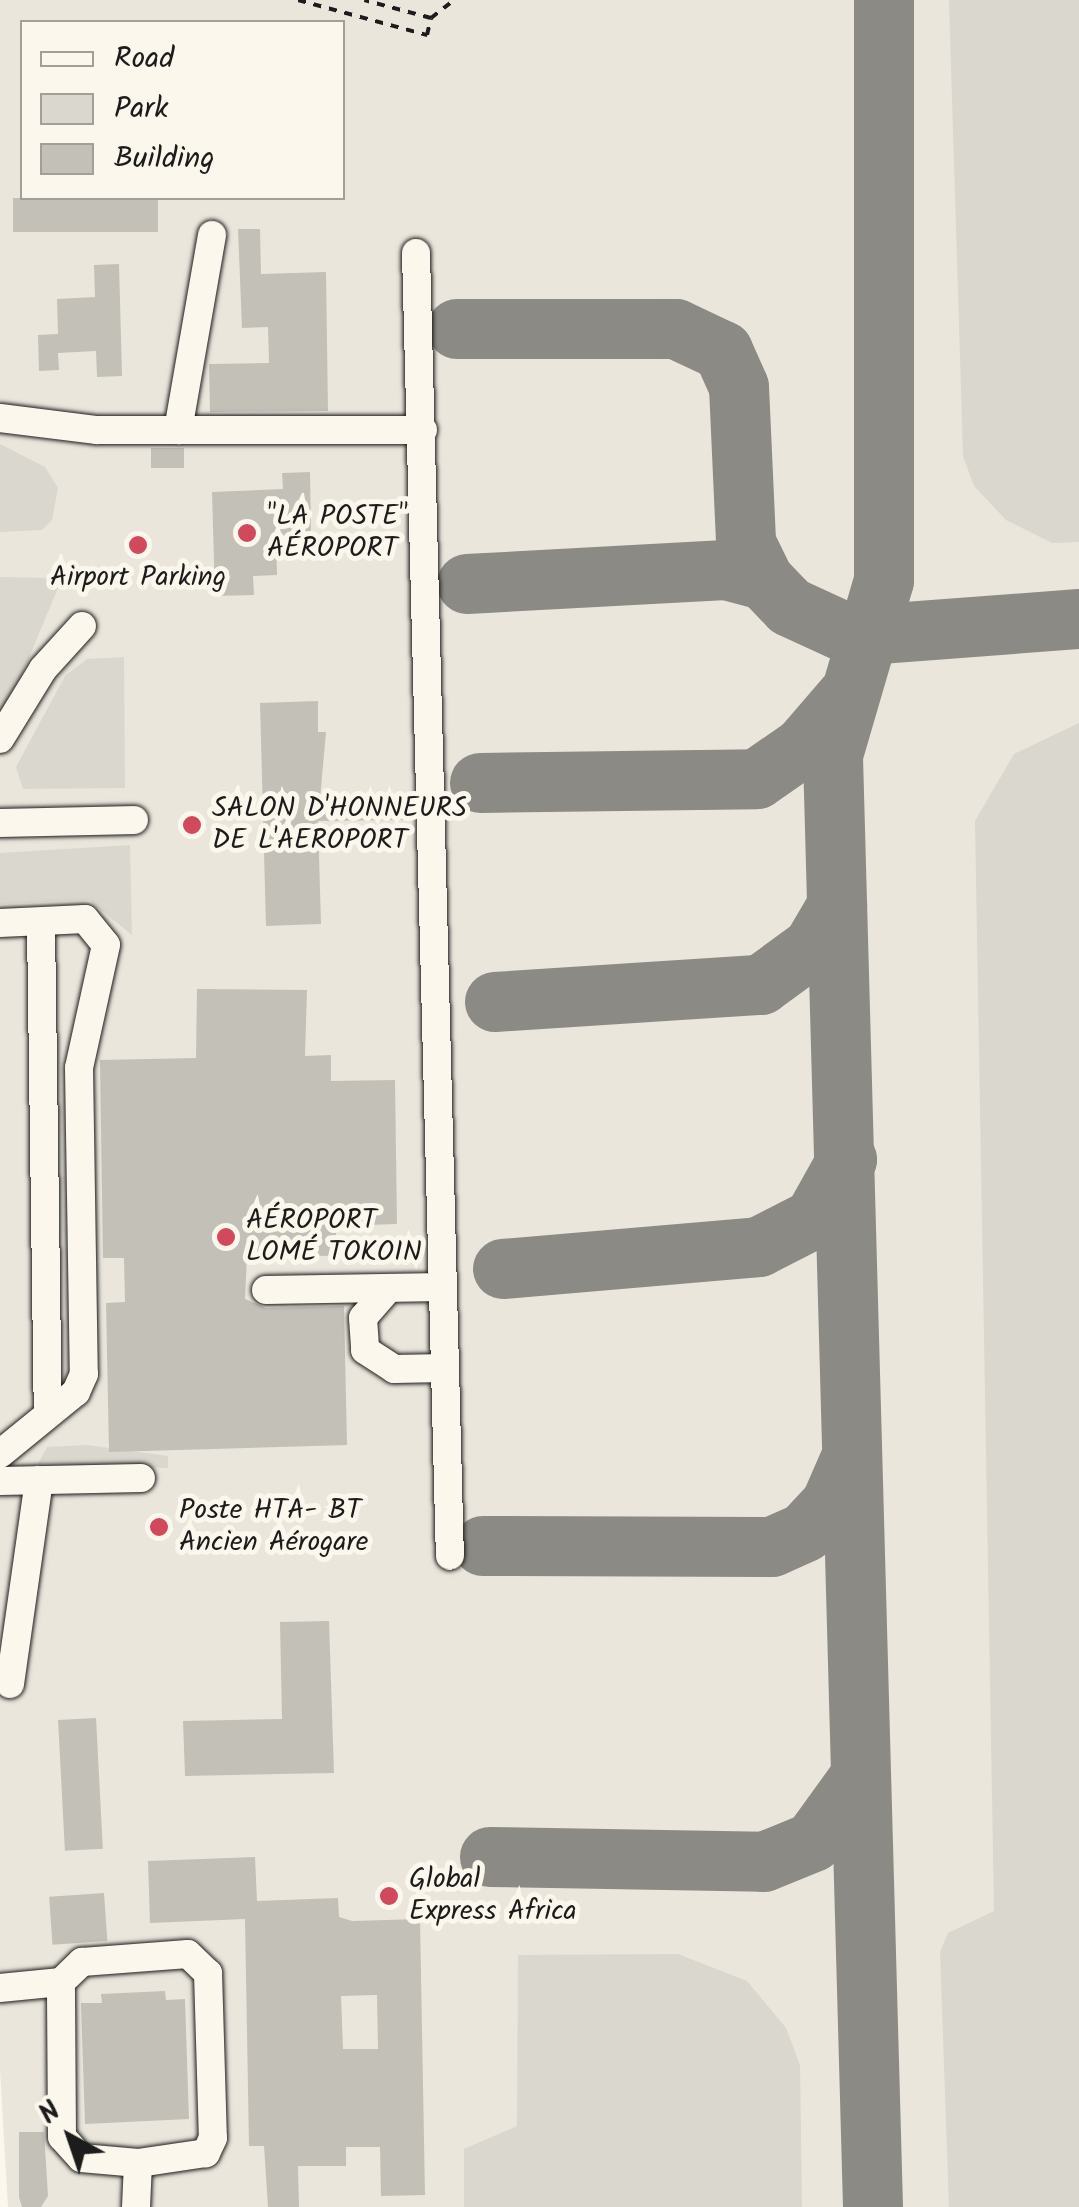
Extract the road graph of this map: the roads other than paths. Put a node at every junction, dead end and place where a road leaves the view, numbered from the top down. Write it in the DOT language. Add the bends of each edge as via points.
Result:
graph roads {
  1 [pos="212,236"];
  2 [pos="416,253"];
  3 [pos="0,418"];
  4 [pos="178,430"];
  5 [pos="423,430"];
  6 [pos="82,626"];
  7 [pos="0,739"];
  8 [pos="134,820"];
  9 [pos="0,823"];
  10 [pos="0,923"];
  11 [pos="40,924"];
  12 [pos="442,1287"];
  13 [pos="388,1289"];
  14 [pos="266,1290"];
  15 [pos="444,1368"];
  16 [pos="48,1411"];
  17 [pos="0,1454"];
  18 [pos="141,1478"];
  19 [pos="39,1480"];
  20 [pos="0,1481"];
  21 [pos="450,1556"];
  22 [pos="10,1684"];
  23 [pos="61,1982"];
  24 [pos="0,1988"];
  25 [pos="138,2163"];
  26 [pos="136,2207"];
  1 -- 4 [label="lane"];
  2 -- 5 [label="lane"];
  3 -- 4 [label="lane" via="20,425"];
  4 -- 5 [label="lane"];
  5 -- 12 [label="lane"];
  6 -- 7 [label="lane" via="43,669"];
  8 -- 9 [label="lane"];
  10 -- 11 [label="lane"];
  11 -- 16 [label="lane"];
  11 -- 16 [label="lane" via="86,920 106,945 79,1068 84,1374 76,1392"];
  12 -- 13 [label="lane"];
  12 -- 15 [label="lane"];
  13 -- 14 [label="lane"];
  13 -- 15 [label="lane" via="364,1318 365,1350 394,1369"];
  15 -- 21 [label="lane"];
  16 -- 17 [label="lane"];
  18 -- 19 [label="lane"];
  19 -- 20 [label="lane"];
  19 -- 22 [label="lane"];
  23 -- 24 [label="lane"];
  23 -- 25 [label="lane" via="68,2150"];
  23 -- 25 [label="lane" via="82,1962 188,1954 208,1974 213,2138 196,2160"];
  25 -- 26 [label="lane"];
}
